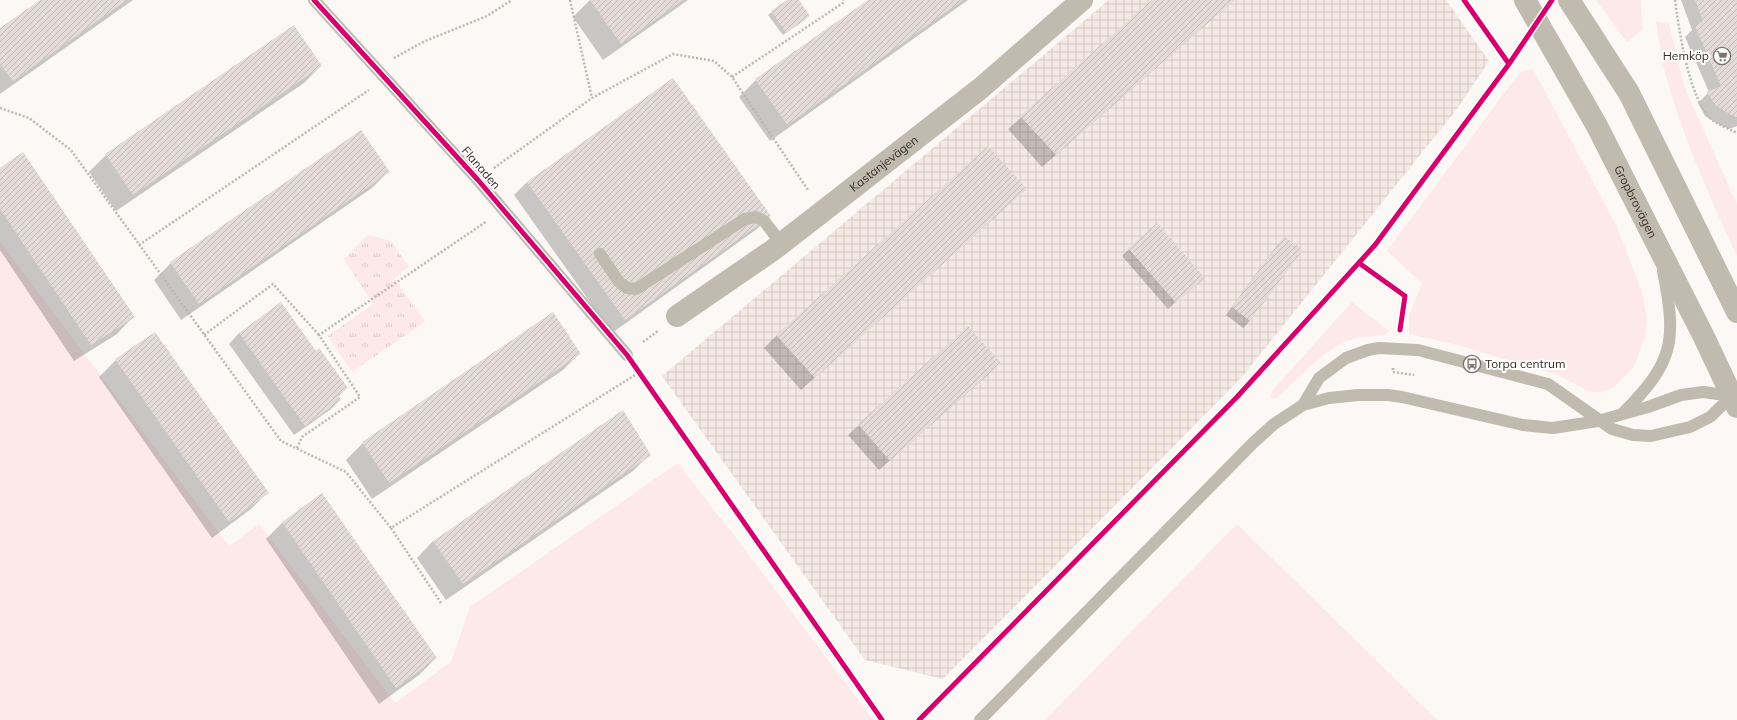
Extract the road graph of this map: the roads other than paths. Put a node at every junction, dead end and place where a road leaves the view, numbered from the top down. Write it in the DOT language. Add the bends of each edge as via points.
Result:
graph roads {
  1 [pos="314,0"];
  2 [pos="1082,0"];
  3 [pos="1525,0"];
  4 [pos="1569,0"];
  5 [pos="781,243"];
  6 [pos="1659,250"];
  7 [pos="600,254"];
  8 [pos="1737,312"];
  9 [pos="677,316"];
  10 [pos="627,355"];
  11 [pos="1736,399"];
  12 [pos="1303,405"];
  13 [pos="1621,414"];
  14 [pos="1598,421"];
  15 [pos="980,720"];
  1 -- 10 [label="lane, Flanaden" via="478,180"];
  2 -- 5 [label="street, Kastanjevägen" via="980,88"];
  3 -- 6 [label="street, Gropbrovägen" via="1597,126"];
  4 -- 8 [label="street" via="1629,93"];
  5 -- 7 [label="lane" via="764,221 756,217 744,220 636,289 627,288 619,282"];
  5 -- 9 [label="street, Kastanjevägen"];
  6 -- 11 [label="street, Gropbrovägen"];
  6 -- 13 [label="lane" via="1670,307 1671,339 1654,378"];
  11 -- 13 [label="lane" via="1704,392 1681,396"];
  11 -- 14 [label="lane" via="1690,427 1650,436 1633,435 1612,429"];
  12 -- 14 [label="lane" via="1329,398 1388,395 1523,425 1553,428"];
  12 -- 14 [label="lane" via="1319,378 1346,358 1368,350 1396,348 1418,350 1548,384"];
  12 -- 15 [label="lane" via="1274,424 1254,443"];
  13 -- 14 [label="lane"];
}
